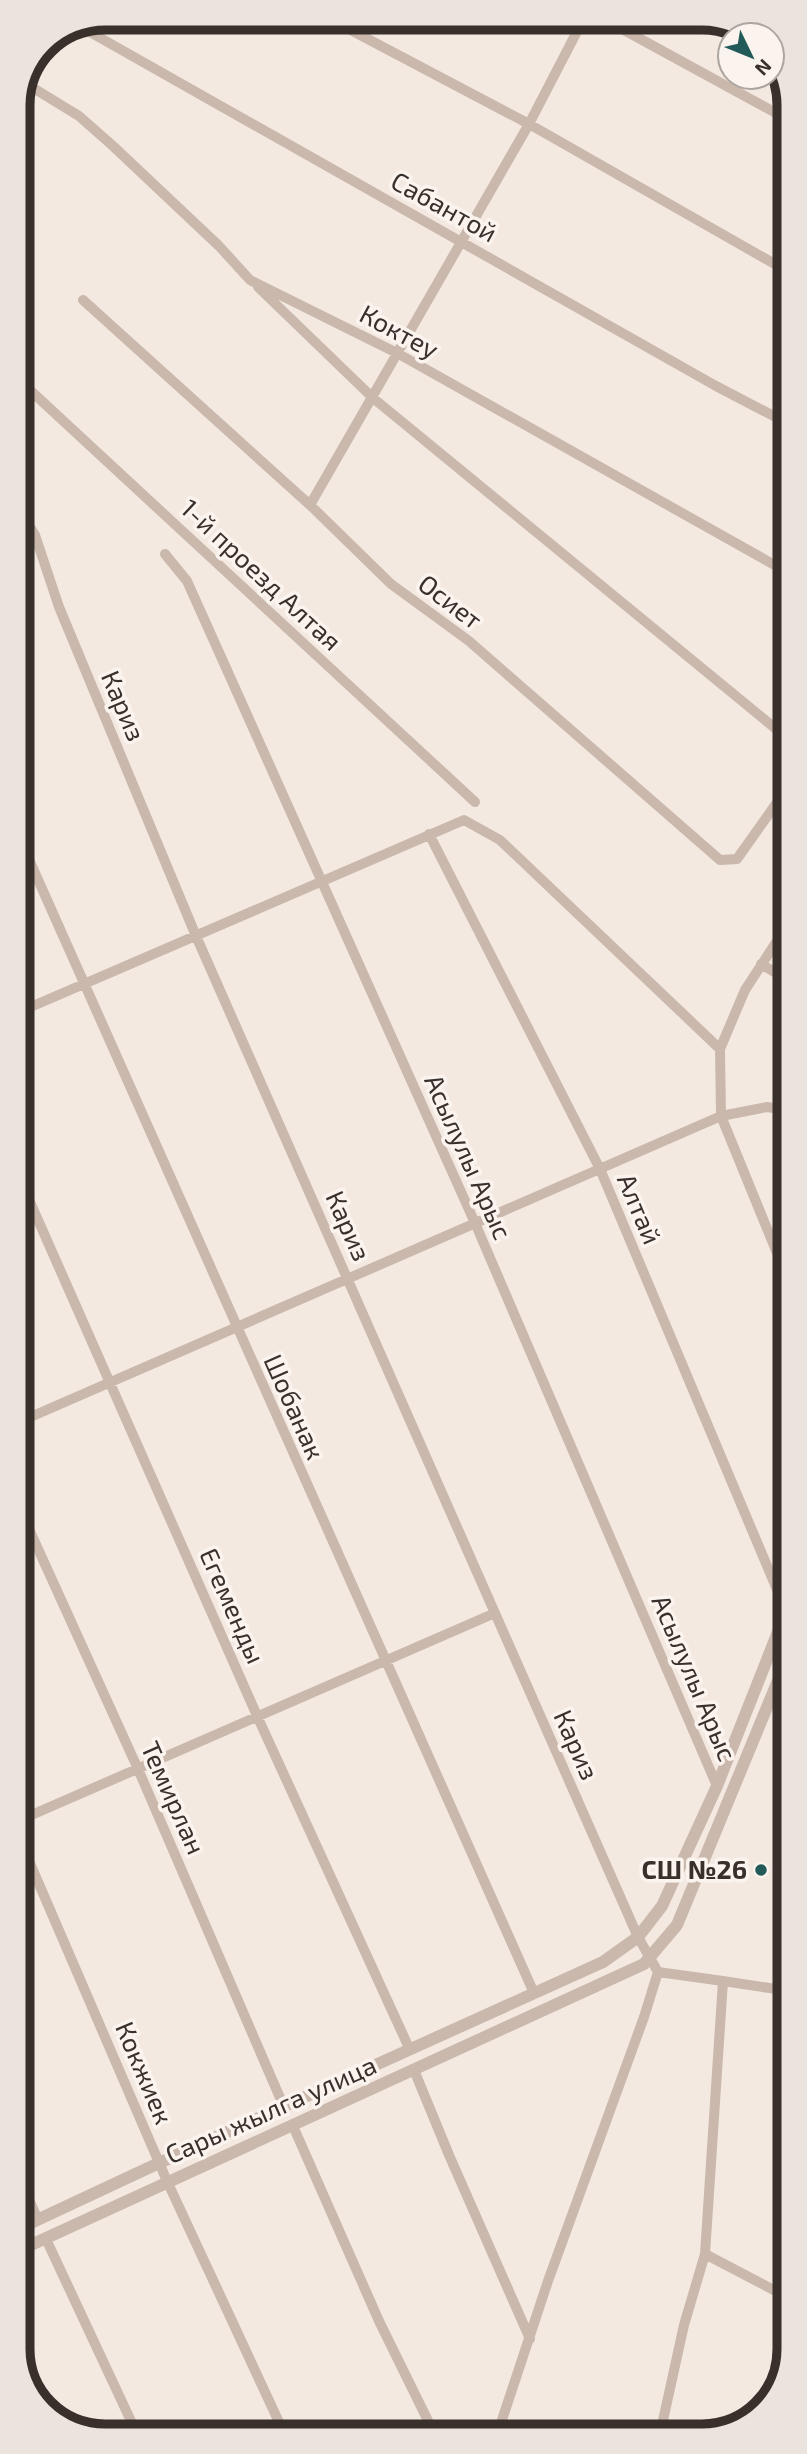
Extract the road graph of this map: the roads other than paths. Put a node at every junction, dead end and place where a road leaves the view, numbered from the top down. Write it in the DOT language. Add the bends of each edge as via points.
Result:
graph roads {
  1 [pos="351,30"];
  2 [pos="578,30"];
  3 [pos="624,30"];
  4 [pos="89,31"];
  5 [pos="32,87"];
  6 [pos="777,114"];
  7 [pos="529,124"];
  8 [pos="462,241"];
  9 [pos="777,265"];
  10 [pos="250,279"];
  11 [pos="83,300"];
  12 [pos="397,353"];
  13 [pos="30,390"];
  14 [pos="373,398"];
  15 [pos="777,418"];
  16 [pos="310,505"];
  17 [pos="30,527"];
  18 [pos="165,554"];
  19 [pos="777,566"];
  20 [pos="777,729"];
  21 [pos="475,802"];
  22 [pos="777,803"];
  23 [pos="429,834"];
  24 [pos="30,863"];
  25 [pos="321,880"];
  26 [pos="196,936"];
  27 [pos="777,940"];
  28 [pos="761,964"];
  29 [pos="777,973"];
  30 [pos="84,984"];
  31 [pos="30,1007"];
  32 [pos="720,1049"];
  33 [pos="777,1110"];
  34 [pos="722,1116"];
  35 [pos="600,1169"];
  36 [pos="30,1202"];
  37 [pos="475,1223"];
  38 [pos="777,1253"];
  39 [pos="348,1278"];
  40 [pos="236,1327"];
  41 [pos="109,1382"];
  42 [pos="30,1417"];
  43 [pos="30,1531"];
  44 [pos="777,1585"];
  45 [pos="495,1613"];
  46 [pos="777,1634"];
  47 [pos="385,1662"];
  48 [pos="777,1683"];
  49 [pos="258,1718"];
  50 [pos="138,1769"];
  51 [pos="718,1786"];
  52 [pos="30,1816"];
  53 [pos="30,1863"];
  54 [pos="638,1937"];
  55 [pos="649,1959"];
  56 [pos="658,1972"];
  57 [pos="723,1981"];
  58 [pos="777,1989"];
  59 [pos="534,1993"];
  60 [pos="410,2050"];
  61 [pos="414,2070"];
  62 [pos="284,2107"];
  63 [pos="293,2126"];
  64 [pos="159,2163"];
  65 [pos="167,2181"];
  66 [pos="30,2202"];
  67 [pos="38,2220"];
  68 [pos="30,2224"];
  69 [pos="46,2239"];
  70 [pos="30,2246"];
  71 [pos="705,2254"];
  72 [pos="777,2292"];
  73 [pos="530,2339"];
  74 [pos="132,2424"];
  75 [pos="280,2424"];
  76 [pos="430,2424"];
  77 [pos="501,2424"];
  78 [pos="662,2424"];
  1 -- 7 [label="street"];
  2 -- 7 [label="street"];
  3 -- 6 [label="street"];
  4 -- 8 [label="street, Сабантой"];
  5 -- 10 [label="street, Коктеу" via="79,116"];
  7 -- 8 [label="street"];
  7 -- 9 [label="street"];
  8 -- 12 [label="street"];
  8 -- 15 [label="street, Сабантой"];
  10 -- 12 [label="street, Коктеу"];
  10 -- 14 [label="street"];
  11 -- 16 [label="street, Осиет"];
  12 -- 14 [label="street"];
  12 -- 19 [label="street, Коктеу"];
  13 -- 21 [label="street, 1-й проезд Алтая"];
  14 -- 16 [label="street"];
  14 -- 20 [label="street"];
  16 -- 22 [label="street, Осиет" via="391,583 469,641 720,860 737,859"];
  17 -- 26 [label="street, Кариз"];
  18 -- 25 [label="street, Асылулы Арыс" via="187,581"];
  23 -- 25 [label="street"];
  23 -- 32 [label="street" via="464,820 500,840"];
  23 -- 35 [label="street, Алтай"];
  24 -- 30 [label="street, Шобанак"];
  25 -- 26 [label="street"];
  25 -- 37 [label="street, Асылулы Арыс"];
  26 -- 30 [label="street"];
  26 -- 39 [label="street, Кариз"];
  27 -- 28 [label="street"];
  28 -- 29 [label="street"];
  28 -- 32 [label="street" via="744,990"];
  30 -- 31 [label="street"];
  30 -- 40 [label="street, Шобанак"];
  32 -- 34 [label="street"];
  33 -- 34 [label="street" via="767,1107"];
  34 -- 35 [label="street"];
  34 -- 38 [label="street"];
  35 -- 37 [label="street"];
  35 -- 44 [label="street, Алтай"];
  36 -- 41 [label="street, Егеменды"];
  37 -- 39 [label="street"];
  37 -- 51 [label="street, Асылулы Арыс"];
  39 -- 40 [label="street"];
  39 -- 45 [label="street, Кариз"];
  40 -- 41 [label="street"];
  40 -- 47 [label="street, Шобанак"];
  41 -- 42 [label="street"];
  41 -- 49 [label="street, Егеменды"];
  43 -- 50 [label="street, Темирлан"];
  45 -- 47 [label="street"];
  45 -- 54 [label="street, Кариз"];
  46 -- 51 [label="street, Сары жылга улица"];
  47 -- 49 [label="street"];
  47 -- 59 [label="street, Шобанак"];
  48 -- 55 [label="street" via="677,1925"];
  49 -- 50 [label="street"];
  49 -- 60 [label="street, Егеменды"];
  50 -- 52 [label="street"];
  50 -- 62 [label="street, Темирлан"];
  51 -- 54 [label="street, Сары жылга улица" via="662,1906"];
  53 -- 64 [label="street, Кокжиек"];
  54 -- 55 [label="street, Кариз"];
  54 -- 59 [label="street, Сары жылга улица" via="603,1962"];
  55 -- 56 [label="street, Кариз"];
  55 -- 61 [label="street, Сары жылга улица"];
  56 -- 57 [label="street"];
  56 -- 73 [label="street"];
  57 -- 58 [label="street"];
  57 -- 71 [label="street"];
  59 -- 60 [label="street, Сары жылга улица"];
  60 -- 62 [label="street, Сары жылга улица"];
  61 -- 63 [label="street, Сары жылга улица"];
  61 -- 73 [label="street"];
  62 -- 64 [label="street, Сары жылга улица"];
  63 -- 65 [label="street, Сары жылга улица"];
  63 -- 76 [label="street"];
  64 -- 65 [label="street, Кокжиек"];
  64 -- 67 [label="street, Сары жылга улица"];
  65 -- 69 [label="street, Сары жылга улица"];
  65 -- 75 [label="street, Кокжиек"];
  66 -- 67 [label="street"];
  67 -- 68 [label="street, Сары жылга улица"];
  69 -- 70 [label="street, Сары жылга улица"];
  69 -- 74 [label="street"];
  71 -- 72 [label="street"];
  71 -- 78 [label="street"];
  73 -- 77 [label="street"];
}
